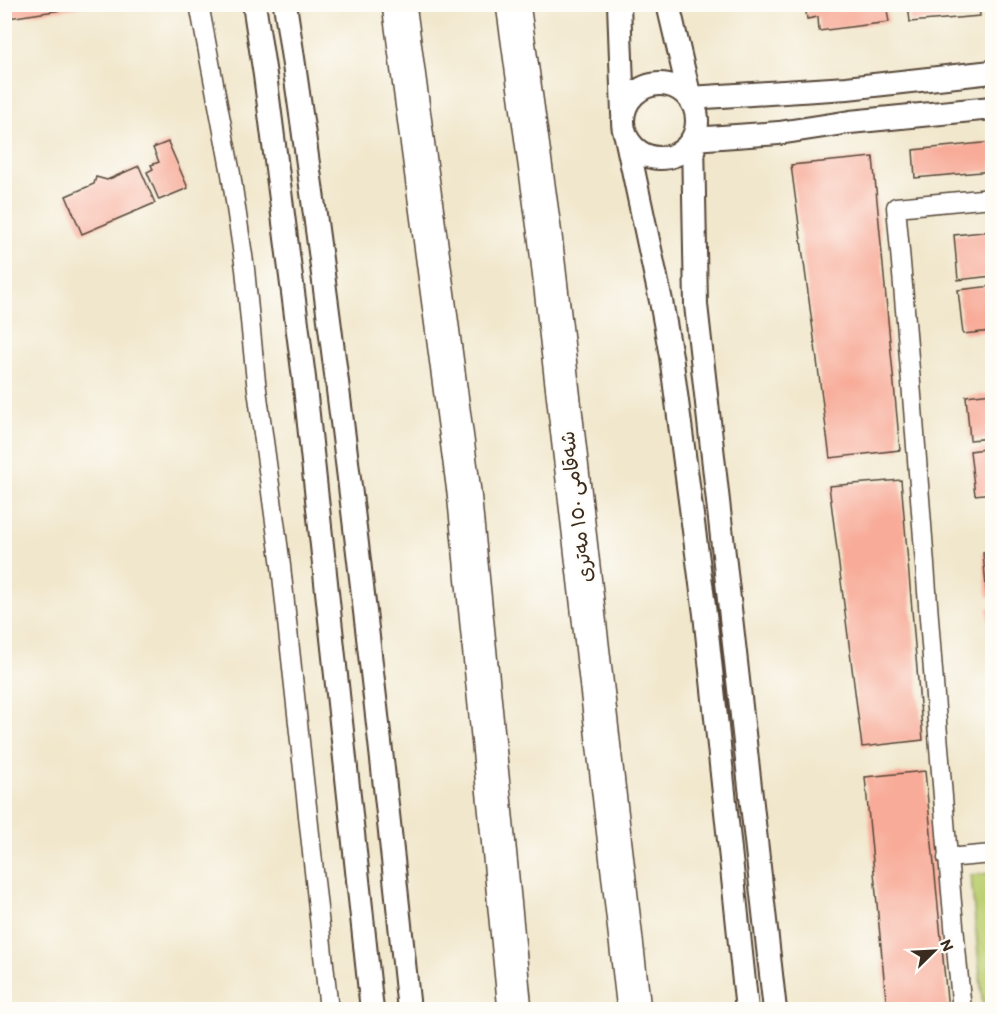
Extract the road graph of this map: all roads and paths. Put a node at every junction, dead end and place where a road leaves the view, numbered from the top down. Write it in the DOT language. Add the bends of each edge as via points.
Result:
graph roads {
  1 [pos="199,4"];
  2 [pos="254,4"];
  3 [pos="285,4"];
  4 [pos="399,4"];
  5 [pos="513,4"];
  6 [pos="619,4"];
  7 [pos="668,4"];
  8 [pos="993,72"];
  9 [pos="847,88"];
  10 [pos="690,98"];
  11 [pos="993,108"];
  12 [pos="850,122"];
  13 [pos="624,123"];
  14 [pos="693,139"];
  15 [pos="993,198"];
  16 [pos="993,854"];
  17 [pos="947,858"];
  18 [pos="329,1010"];
  19 [pos="372,1010"];
  20 [pos="408,1010"];
  21 [pos="516,1010"];
  22 [pos="634,1010"];
  23 [pos="747,1010"];
  24 [pos="775,1010"];
  25 [pos="962,1010"];
  1 -- 18 [label="street" via="245,269"];
  2 -- 19 [label="street" via="302,367"];
  3 -- 20 [label="street" via="348,459"];
  4 -- 21 [label="highway" via="464,492"];
  5 -- 22 [label="highway, شەقامی ١٥٠ مەتری" via="548,259"];
  6 -- 13 [label="street"];
  7 -- 10 [label="street"];
  8 -- 9 [label="street"];
  9 -- 10 [label="street"];
  9 -- 12 [label="street"];
  10 -- 13 [label="street" via="670,84 646,86 628,102"];
  10 -- 14 [label="street" via="698,118"];
  11 -- 12 [label="street"];
  12 -- 14 [label="street" via="779,133"];
  13 -- 14 [label="street" via="637,150 646,156 668,158 687,148"];
  13 -- 23 [label="street" via="671,356 705,614"];
  14 -- 24 [label="street" via="697,316"];
  15 -- 17 [label="street" via="896,207 914,390"];
  16 -- 17 [label="street"];
  17 -- 25 [label="street"];
}
